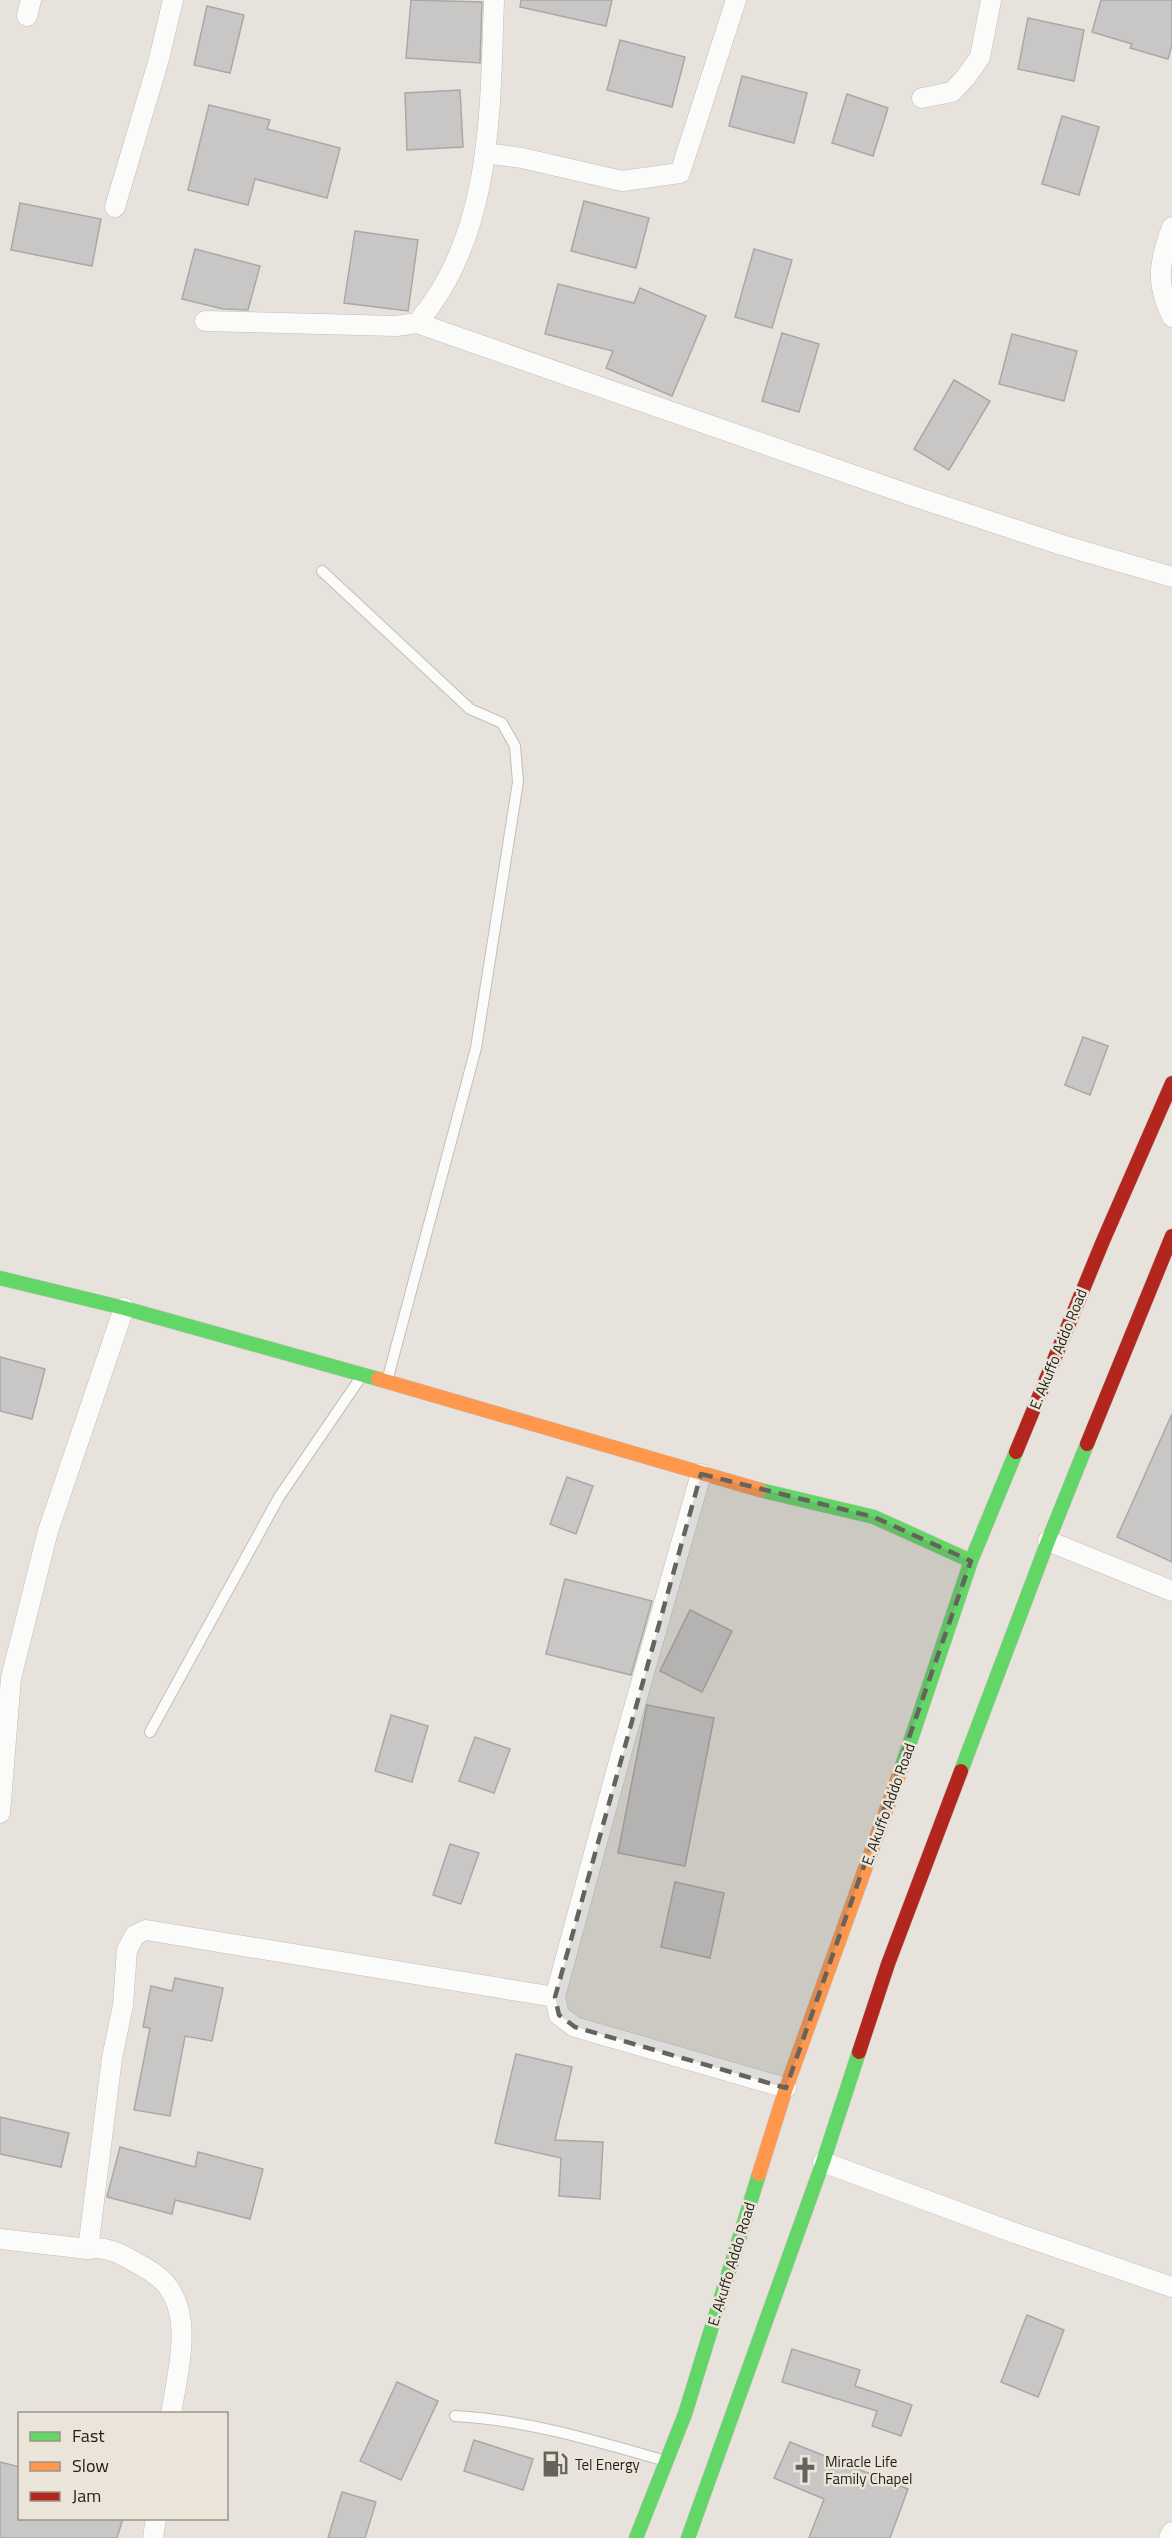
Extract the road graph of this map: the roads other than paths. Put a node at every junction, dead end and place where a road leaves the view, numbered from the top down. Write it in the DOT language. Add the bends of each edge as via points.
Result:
graph roads {
  1 [pos="173,0"];
  2 [pos="494,0"];
  3 [pos="736,0"];
  4 [pos="991,0"];
  5 [pos="922,98"];
  6 [pos="485,153"];
  7 [pos="115,207"];
  8 [pos="1172,227"];
  9 [pos="1172,317"];
  10 [pos="205,321"];
  11 [pos="417,323"];
  12 [pos="322,571"];
  13 [pos="1172,577"];
  14 [pos="1172,1083"];
  15 [pos="1172,1236"];
  16 [pos="0,1278"];
  17 [pos="124,1308"];
  18 [pos="363,1375"];
  19 [pos="387,1382"];
  20 [pos="701,1474"];
  21 [pos="1048,1541"];
  22 [pos="971,1561"];
  23 [pos="1172,1591"];
  24 [pos="150,1732"];
  25 [pos="0,1813"];
  26 [pos="555,1997"];
  27 [pos="786,2088"];
  28 [pos="823,2162"];
  29 [pos="0,2239"];
  30 [pos="88,2249"];
  31 [pos="1172,2287"];
  32 [pos="171,2412"];
  33 [pos="455,2416"];
  34 [pos="666,2461"];
  35 [pos="156,2520"];
  36 [pos="1172,2532"];
  37 [pos="153,2538"];
  38 [pos="636,2538"];
  39 [pos="688,2538"];
  40 [pos="1169,2538"];
  1 -- 7 [label="street"];
  2 -- 6 [label="street"];
  3 -- 6 [label="street" via="680,173 622,181"];
  4 -- 5 [label="street" via="980,57 966,77 952,92"];
  6 -- 11 [label="street" via="468,235 433,305"];
  8 -- 9 [label="street" via="1163,251 1160,288"];
  10 -- 11 [label="street" via="396,326"];
  11 -- 13 [label="street" via="916,496"];
  12 -- 19 [label="lane" via="470,709 502,723 516,755 518,782 476,1048"];
  14 -- 22 [label="main road, E. Akuffo Addo Road"];
  15 -- 21 [label="main road"];
  16 -- 17 [label="main road"];
  17 -- 18 [label="main road"];
  17 -- 25 [label="street" via="48,1531 11,1677"];
  18 -- 19 [label="main road"];
  18 -- 24 [label="lane" via="279,1497"];
  19 -- 20 [label="main road"];
  20 -- 22 [label="main road" via="874,1517"];
  20 -- 26 [label="street"];
  21 -- 23 [label="street"];
  21 -- 28 [label="main road" via="888,1964"];
  22 -- 27 [label="main road, E. Akuffo Addo Road"];
  26 -- 27 [label="street" via="559,2015 575,2027"];
  26 -- 30 [label="street" via="146,1930 135,1935 127,1950 123,2005 112,2058"];
  27 -- 34 [label="main road, E. Akuffo Addo Road" via="685,2414"];
  28 -- 31 [label="street"];
  28 -- 39 [label="main road"];
  29 -- 30 [label="street"];
  30 -- 32 [label="street" via="100,2247 120,2253 168,2286 180,2312 181,2347"];
  33 -- 34 [label="lane" via="496,2418"];
  34 -- 38 [label="main road, E. Akuffo Addo Road"];
  35 -- 37 [label="street"];
  36 -- 40 [label="street"];
}
